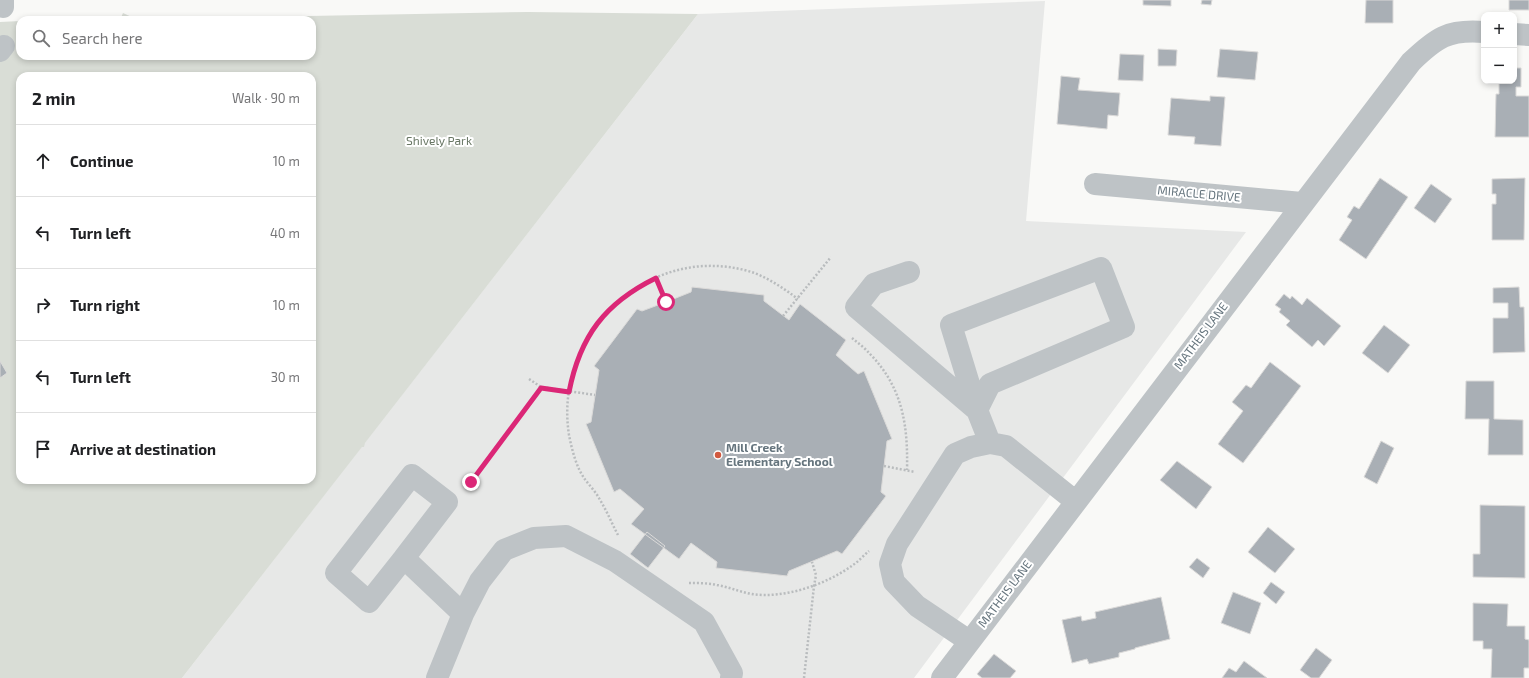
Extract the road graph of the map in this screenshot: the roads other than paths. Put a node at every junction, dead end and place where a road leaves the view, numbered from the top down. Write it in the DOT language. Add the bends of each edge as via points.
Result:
graph roads {
  1 [pos="1481,32"];
  2 [pos="1517,34"];
  3 [pos="1529,35"];
  4 [pos="1095,184"];
  5 [pos="1302,203"];
  6 [pos="909,272"];
  7 [pos="977,410"];
  8 [pos="990,443"];
  9 [pos="1075,501"];
  10 [pos="404,558"];
  11 [pos="463,614"];
  12 [pos="969,641"];
  13 [pos="437,678"];
  14 [pos="731,678"];
  15 [pos="942,678"];
  1 -- 5 [label="street, MATHEIS LANE" via="1457,32 1442,36 1411,62"];
  2 -- 3 [label="street"];
  4 -- 5 [label="street, MIRACLE DRIVE"];
  5 -- 9 [label="street, MATHEIS LANE"];
  6 -- 7 [label="street" via="874,284 856,307"];
  7 -- 7 [label="street" via="990,384 1124,327 1102,268 951,325"];
  7 -- 8 [label="street"];
  8 -- 9 [label="street" via="1006,446"];
  8 -- 12 [label="street" via="971,446 955,454 897,544 890,564 894,582 917,606"];
  9 -- 12 [label="street, MATHEIS LANE"];
  10 -- 10 [label="street" via="447,502 412,475 336,572 369,602"];
  10 -- 11 [label="street"];
  11 -- 13 [label="street"];
  11 -- 14 [label="street" via="480,581 504,550 534,538 566,536 615,562 704,622 732,673"];
  12 -- 15 [label="street, MATHEIS LANE"];
}
